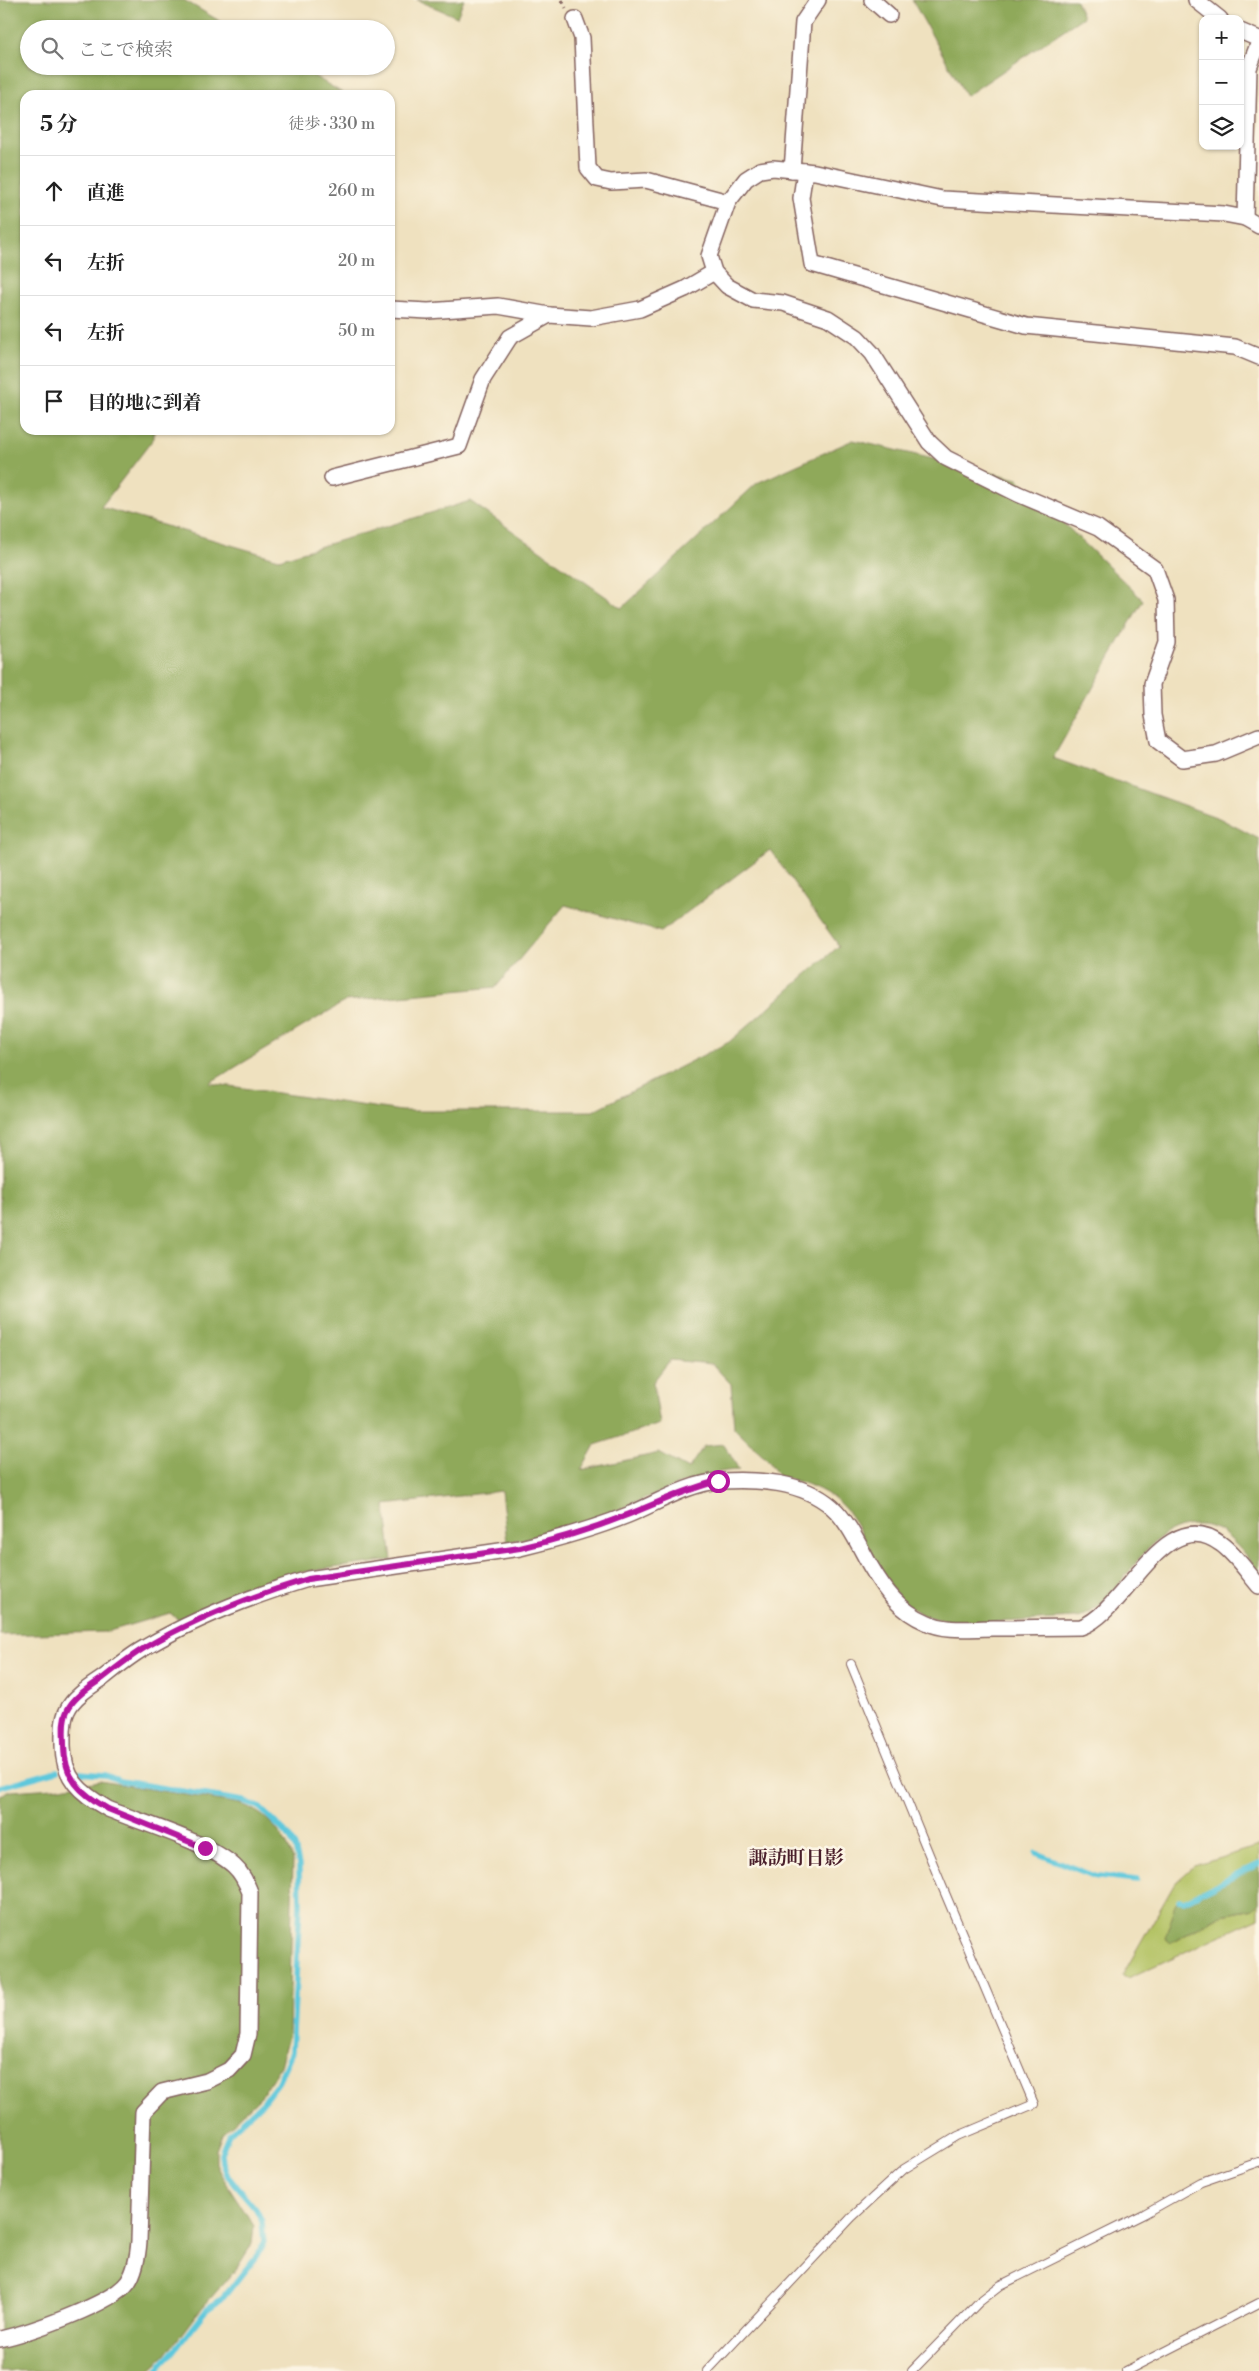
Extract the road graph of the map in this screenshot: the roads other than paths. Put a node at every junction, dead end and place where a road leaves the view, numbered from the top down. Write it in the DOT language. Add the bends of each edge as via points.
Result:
graph roads {
  1 [pos="818,0"];
  2 [pos="872,0"];
  3 [pos="1196,0"];
  4 [pos="889,15"];
  5 [pos="1215,15"];
  6 [pos="575,19"];
  7 [pos="1244,33"];
  8 [pos="1259,41"];
  9 [pos="798,170"];
  10 [pos="728,202"];
  11 [pos="1245,218"];
  12 [pos="1259,226"];
  13 [pos="714,272"];
  14 [pos="395,309"];
  15 [pos="549,315"];
  16 [pos="1259,358"];
  17 [pos="332,478"];
  18 [pos="1259,736"];
  19 [pos="1259,1586"];
  20 [pos="851,1664"];
  21 [pos="1259,2162"];
  22 [pos="1259,2303"];
  23 [pos="0,2339"];
  24 [pos="707,2371"];
  25 [pos="912,2371"];
  26 [pos="1126,2371"];
  1 -- 9 [label="street" via="803,22"];
  2 -- 4 [label="street"];
  3 -- 5 [label="street"];
  6 -- 10 [label="street" via="582,38 588,168 597,179 611,182 646,180"];
  7 -- 8 [label="street"];
  8 -- 11 [label="street" via="1250,68"];
  9 -- 10 [label="street" via="760,170 746,179"];
  9 -- 11 [label="street" via="942,199 1224,214"];
  9 -- 16 [label="street" via="812,264 1026,326 1235,347"];
  10 -- 13 [label="street" via="709,256"];
  11 -- 12 [label="street"];
  13 -- 15 [label="street" via="640,309 592,318"];
  13 -- 18 [label="street" via="727,286 753,300 782,303 828,318 857,337 872,353 929,442 946,458 1018,494 1098,528 1155,569 1166,600 1168,642 1152,684 1158,741 1182,759 1216,754"];
  14 -- 15 [label="street" via="428,311 498,306"];
  15 -- 17 [label="street" via="510,337 483,379 459,446"];
  19 -- 23 [label="street" via="1222,1544 1212,1538 1189,1535 1178,1538 1158,1552 1116,1601 1091,1624 1080,1627 952,1628 928,1624 911,1615 884,1590 846,1523 815,1495 776,1483 718,1481 689,1488 628,1515 548,1542 308,1579 283,1586 145,1647 91,1686 67,1710 64,1722 66,1769 73,1782 94,1801 205,1848 234,1866 244,1878 250,1892 248,2034 243,2055 229,2070 207,2081 162,2092 143,2112 140,2242 137,2262 128,2281 116,2294 43,2327"];
  20 -- 24 [label="lane" via="1034,2104 958,2136 904,2169 852,2217"];
  21 -- 25 [label="lane" via="1201,2182 1000,2285 979,2302"];
  22 -- 26 [label="lane"];
}
